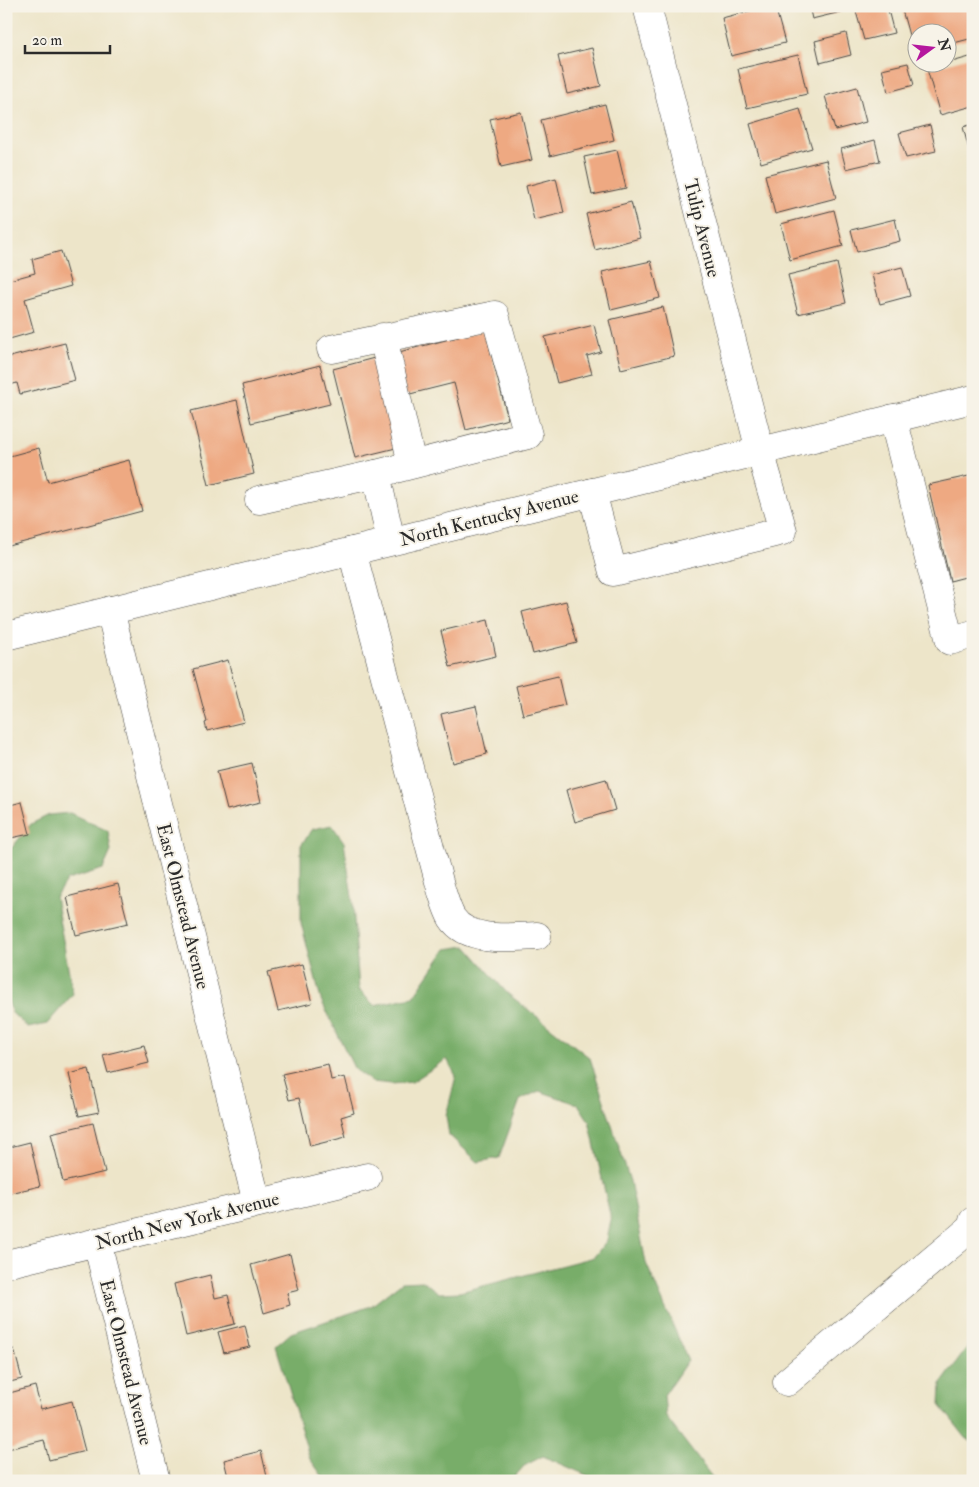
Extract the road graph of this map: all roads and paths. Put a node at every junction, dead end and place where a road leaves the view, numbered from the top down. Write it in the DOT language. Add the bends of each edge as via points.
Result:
graph roads {
  1 [pos="646,6"];
  2 [pos="384,337"];
  3 [pos="331,349"];
  4 [pos="973,398"];
  5 [pos="893,418"];
  6 [pos="760,451"];
  7 [pos="412,464"];
  8 [pos="376,474"];
  9 [pos="592,492"];
  10 [pos="259,500"];
  11 [pos="392,541"];
  12 [pos="352,551"];
  13 [pos="110,610"];
  14 [pos="973,634"];
  15 [pos="6,636"];
  16 [pos="537,936"];
  17 [pos="367,1177"];
  18 [pos="257,1203"];
  19 [pos="973,1221"];
  20 [pos="97,1242"];
  21 [pos="6,1264"];
  22 [pos="787,1382"];
  23 [pos="156,1481"];
  1 -- 6 [label="street, Tulip Avenue"];
  2 -- 3 [label="street"];
  2 -- 7 [label="street"];
  2 -- 7 [label="street" via="496,315 528,435"];
  4 -- 5 [label="street, North Kentucky Avenue"];
  5 -- 6 [label="street, North Kentucky Avenue"];
  5 -- 14 [label="street" via="950,641"];
  6 -- 9 [label="street, North Kentucky Avenue"];
  6 -- 9 [label="street, Tulip Avenue" via="783,531 613,572"];
  7 -- 8 [label="street"];
  8 -- 10 [label="street"];
  8 -- 11 [label="street"];
  9 -- 11 [label="street, North Kentucky Avenue"];
  11 -- 12 [label="street, North Kentucky Avenue"];
  12 -- 13 [label="street, North Kentucky Avenue"];
  12 -- 16 [label="street" via="440,889 452,919 469,933"];
  13 -- 15 [label="street, North Kentucky Avenue"];
  13 -- 18 [label="street, East Olmstead Avenue"];
  17 -- 18 [label="street, North New York Avenue"];
  18 -- 20 [label="street, North New York Avenue"];
  19 -- 22 [label="street" via="972,1227"];
  20 -- 21 [label="street, North New York Avenue"];
  20 -- 23 [label="street, East Olmstead Avenue"];
}
